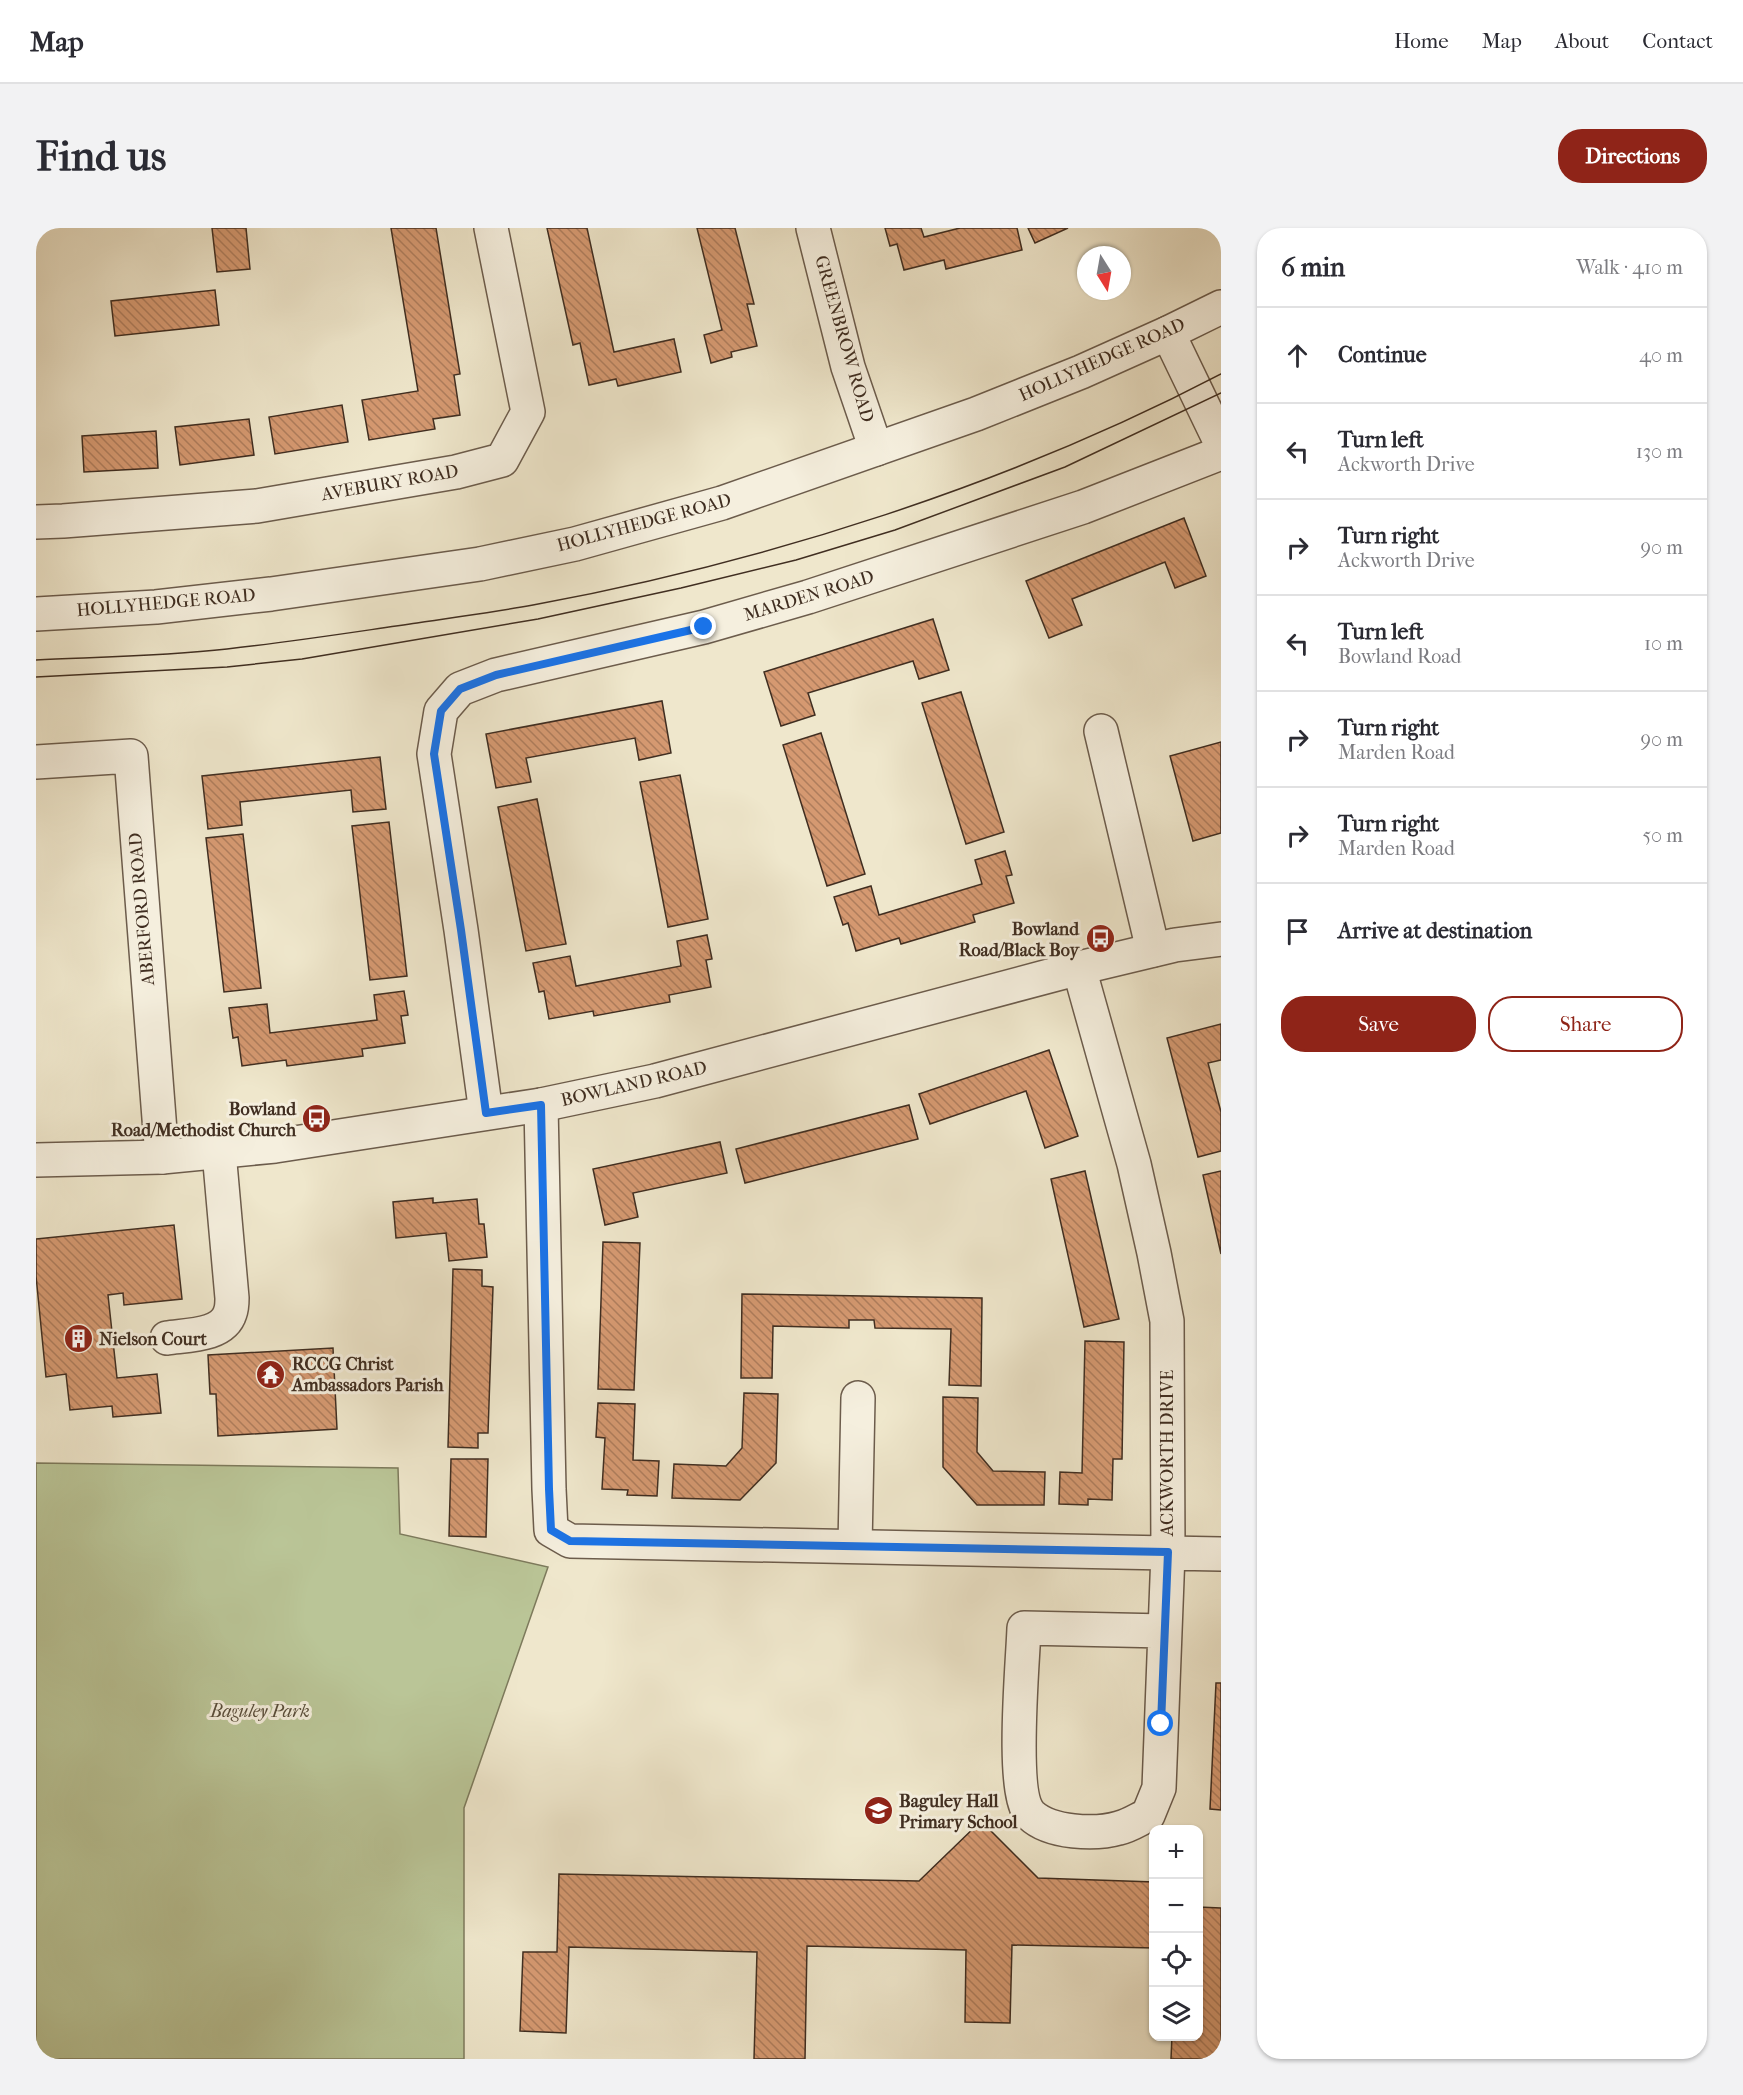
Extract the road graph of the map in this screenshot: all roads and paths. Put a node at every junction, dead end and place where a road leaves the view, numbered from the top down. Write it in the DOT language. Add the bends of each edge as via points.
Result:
graph roads {
  1 [pos="490,228"];
  2 [pos="813,228"];
  3 [pos="1221,307"];
  4 [pos="1168,333"];
  5 [pos="1221,442"];
  6 [pos="876,449"];
  7 [pos="1221,453"];
  8 [pos="36,522"];
  9 [pos="36,614"];
  10 [pos="1101,731"];
  11 [pos="36,762"];
  12 [pos="1221,939"];
  13 [pos="1153,950"];
  14 [pos="1079,968"];
  15 [pos="541,1105"];
  16 [pos="486,1113"];
  17 [pos="219,1152"];
  18 [pos="162,1157"];
  19 [pos="36,1160"];
  20 [pos="167,1338"];
  21 [pos="858,1398"];
  22 [pos="855,1546"];
  23 [pos="1168,1552"];
  24 [pos="1221,1554"];
  25 [pos="1165,1631"];
  1 -- 8 [label="street, AVEBURY ROAD" via="528,412 502,460 456,472 257,506"];
  2 -- 6 [label="street, GREENBROW ROAD" via="849,369"];
  3 -- 4 [label="street, HOLLYHEDGE ROAD"];
  4 -- 5 [label="street"];
  4 -- 6 [label="street, HOLLYHEDGE ROAD" via="976,414"];
  6 -- 9 [label="street, HOLLYHEDGE ROAD" via="722,503 480,564 202,602"];
  7 -- 16 [label="street, MARDEN ROAD" via="1083,507 798,600 704,627 496,675 460,689 441,711 434,754"];
  10 -- 13 [label="street"];
  11 -- 18 [label="street, ABERFORD ROAD" via="131,756"];
  12 -- 13 [label="street, BOWLAND ROAD"];
  13 -- 14 [label="street, BOWLAND ROAD"];
  14 -- 15 [label="street, BOWLAND ROAD" via="655,1081"];
  14 -- 23 [label="street, ACKWORTH DRIVE" via="1134,1164 1167,1321"];
  15 -- 16 [label="street, BOWLAND ROAD"];
  15 -- 22 [label="street, ACKWORTH DRIVE" via="551,1530 570,1541"];
  16 -- 17 [label="street, BOWLAND ROAD"];
  17 -- 18 [label="street, BOWLAND ROAD"];
  17 -- 20 [label="street" via="230,1312 226,1320 207,1332"];
  18 -- 19 [label="street, BOWLAND ROAD"];
  21 -- 22 [label="street"];
  22 -- 23 [label="street, ACKWORTH DRIVE"];
  23 -- 24 [label="street"];
  23 -- 25 [label="street"];
  25 -- 25 [label="street" via="1159,1788 1149,1815 1120,1828 1092,1831 1056,1829 1030,1814 1022,1792 1019,1748 1024,1628"];
}
